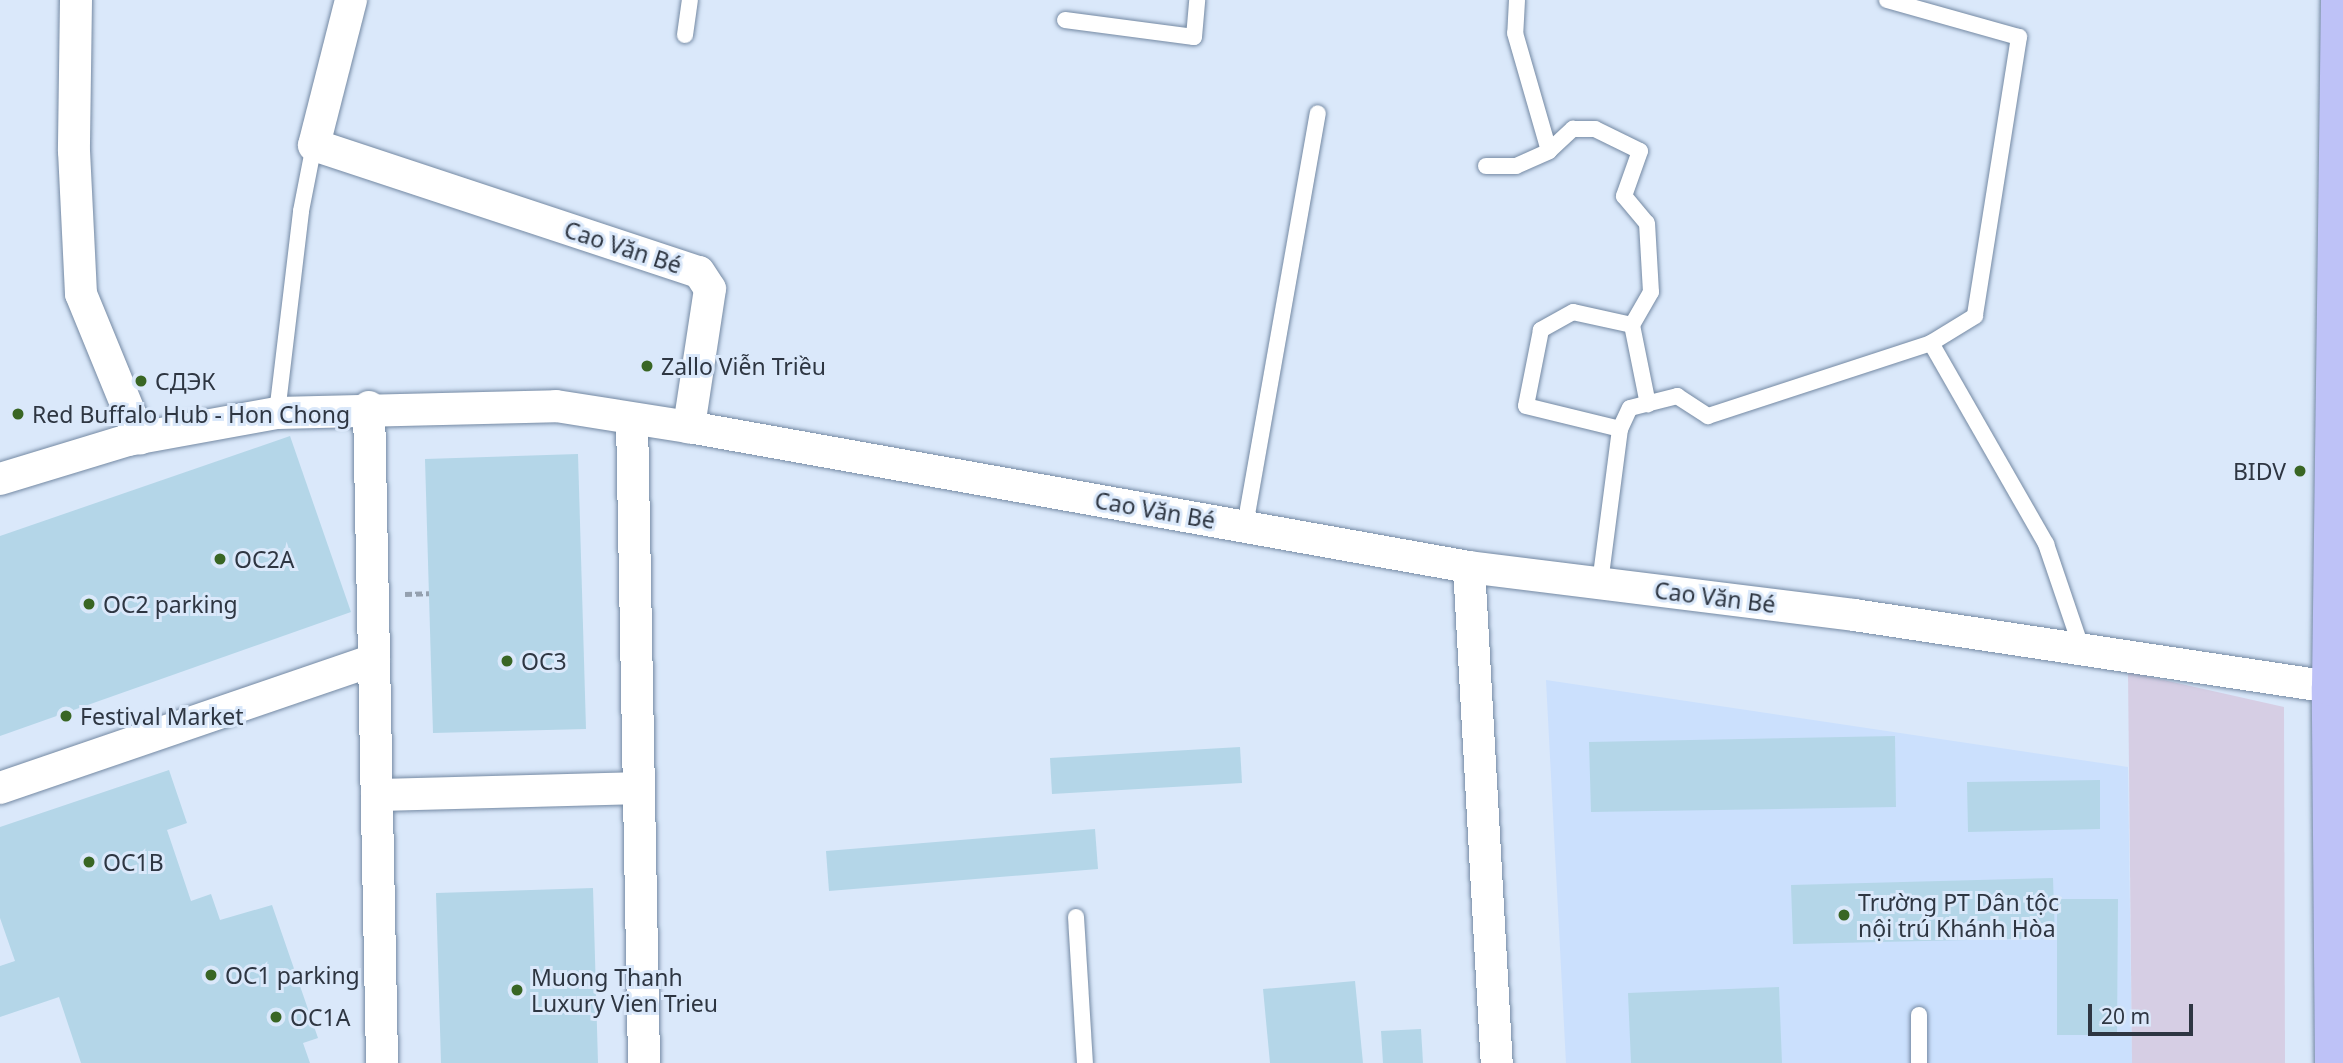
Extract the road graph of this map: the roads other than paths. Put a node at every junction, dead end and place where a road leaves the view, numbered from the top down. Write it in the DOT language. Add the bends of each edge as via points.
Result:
graph roads {
  1 [pos="76,0"];
  2 [pos="351,0"];
  3 [pos="691,0"];
  4 [pos="1197,0"];
  5 [pos="1517,0"];
  6 [pos="1887,0"];
  7 [pos="2340,0"];
  8 [pos="1065,20"];
  9 [pos="685,36"];
  10 [pos="1318,113"];
  11 [pos="314,145"];
  12 [pos="1549,151"];
  13 [pos="1486,166"];
  14 [pos="1632,325"];
  15 [pos="1931,342"];
  16 [pos="1648,404"];
  17 [pos="369,407"];
  18 [pos="278,413"];
  19 [pos="632,419"];
  20 [pos="689,427"];
  21 [pos="1620,429"];
  22 [pos="140,438"];
  23 [pos="0,478"];
  24 [pos="1245,526"];
  25 [pos="1469,567"];
  26 [pos="1600,583"];
  27 [pos="2081,647"];
  28 [pos="374,660"];
  29 [pos="2331,687"];
  30 [pos="0,788"];
  31 [pos="636,788"];
  32 [pos="377,795"];
  33 [pos="1076,918"];
  34 [pos="1919,1015"];
  35 [pos="382,1063"];
  36 [pos="644,1063"];
  37 [pos="1085,1063"];
  38 [pos="1497,1063"];
  39 [pos="1919,1063"];
  40 [pos="2334,1063"];
  1 -- 22 [label="street" via="74,151 81,293"];
  2 -- 11 [label="street"];
  3 -- 9 [label="lane"];
  4 -- 8 [label="lane" via="1194,37"];
  5 -- 12 [label="lane" via="1515,33"];
  6 -- 15 [label="lane" via="2019,37 1976,316"];
  7 -- 29 [label="main road"];
  10 -- 24 [label="lane"];
  11 -- 18 [label="lane" via="301,211"];
  11 -- 20 [label="street, Cao Văn Bé" via="699,272 710,289"];
  12 -- 13 [label="lane" via="1516,166"];
  12 -- 14 [label="lane" via="1573,129 1595,129 1640,151 1624,196 1647,223 1651,292"];
  14 -- 16 [label="lane"];
  14 -- 21 [label="lane" via="1573,312 1541,330 1526,406"];
  15 -- 16 [label="lane" via="1708,416 1677,396"];
  15 -- 27 [label="lane" via="2011,475 2046,544"];
  16 -- 21 [label="lane" via="1630,408"];
  17 -- 18 [label="street"];
  17 -- 19 [label="street" via="556,406"];
  17 -- 28 [label="street"];
  18 -- 22 [label="street"];
  19 -- 20 [label="street"];
  19 -- 31 [label="street"];
  20 -- 24 [label="street, Cao Văn Bé"];
  21 -- 26 [label="lane"];
  22 -- 23 [label="street"];
  24 -- 25 [label="street, Cao Văn Bé"];
  25 -- 26 [label="street, Cao Văn Bé"];
  25 -- 38 [label="street"];
  26 -- 27 [label="street, Cao Văn Bé"];
  27 -- 29 [label="street, Cao Văn Bé"];
  28 -- 30 [label="street"];
  28 -- 32 [label="street"];
  29 -- 40 [label="main road"];
  31 -- 32 [label="street"];
  31 -- 36 [label="street"];
  32 -- 35 [label="street"];
  33 -- 37 [label="lane"];
  34 -- 39 [label="lane"];
}
